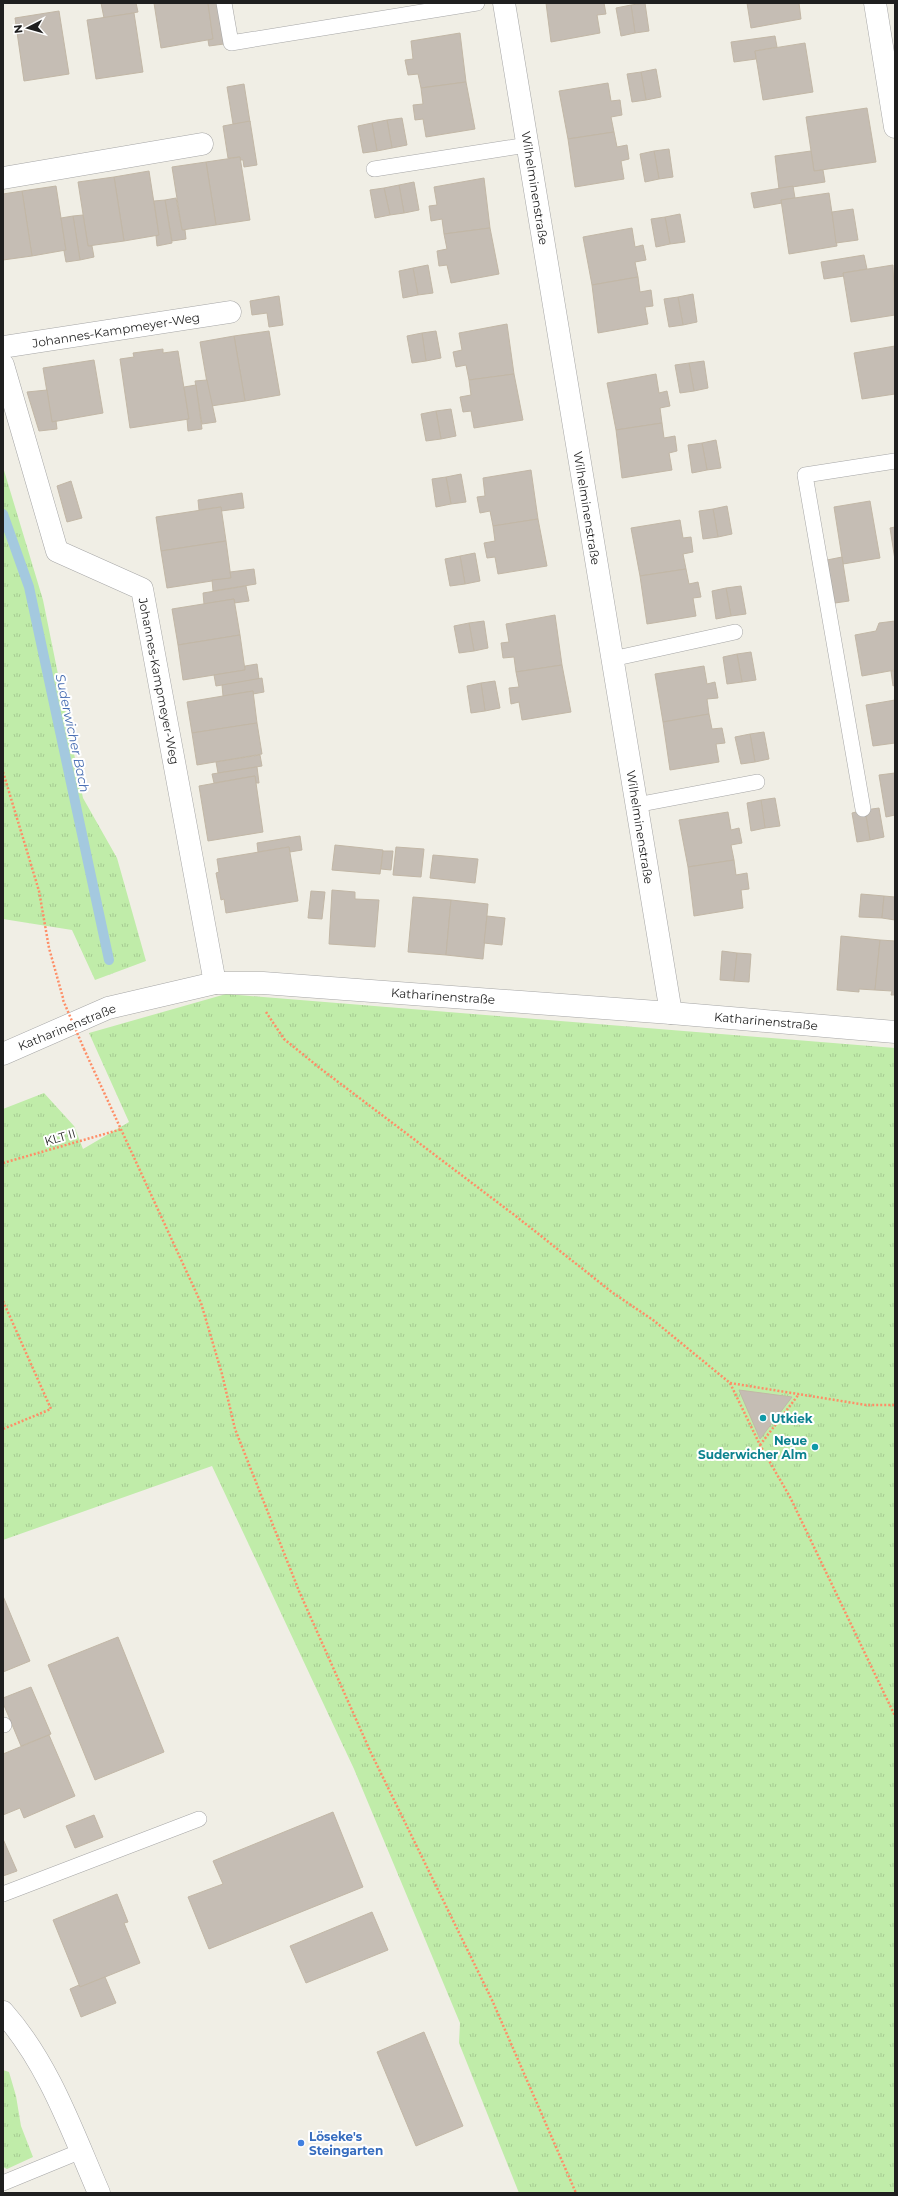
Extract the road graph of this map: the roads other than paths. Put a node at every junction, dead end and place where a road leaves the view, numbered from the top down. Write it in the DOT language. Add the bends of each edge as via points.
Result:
graph roads {
  1 [pos="224,3"];
  2 [pos="476,3"];
  3 [pos="504,3"];
  4 [pos="875,3"];
  5 [pos="895,127"];
  6 [pos="202,144"];
  7 [pos="528,145"];
  8 [pos="374,169"];
  9 [pos="3,178"];
  10 [pos="230,312"];
  11 [pos="3,347"];
  12 [pos="3,365"];
  13 [pos="895,461"];
  14 [pos="735,632"];
  15 [pos="612,659"];
  16 [pos="757,782"];
  17 [pos="636,805"];
  18 [pos="863,809"];
  19 [pos="215,983"];
  20 [pos="671,1013"];
  21 [pos="895,1032"];
  22 [pos="3,1054"];
  23 [pos="199,1819"];
  24 [pos="3,1894"];
  25 [pos="3,2012"];
  26 [pos="81,2151"];
  27 [pos="3,2183"];
  28 [pos="99,2193"];
  1 -- 2 [label="lane" via="231,43"];
  3 -- 7 [label="street, Wilhelminenstraße"];
  4 -- 5 [label="street"];
  6 -- 9 [label="street"];
  7 -- 8 [label="lane"];
  7 -- 15 [label="street, Wilhelminenstraße"];
  10 -- 11 [label="street, Johannes-Kampmeyer-Weg"];
  12 -- 19 [label="street, Johannes-Kampmeyer-Weg" via="57,551 142,589"];
  13 -- 18 [label="lane" via="805,475"];
  14 -- 15 [label="lane"];
  15 -- 17 [label="street, Wilhelminenstraße"];
  16 -- 17 [label="lane"];
  17 -- 20 [label="street, Wilhelminenstraße"];
  19 -- 20 [label="street, Katharinenstraße" via="263,983"];
  19 -- 22 [label="street, Katharinenstraße" via="108,1008"];
  20 -- 21 [label="street, Katharinenstraße"];
  23 -- 24 [label="lane"];
  25 -- 26 [label="street" via="53,2086"];
  26 -- 27 [label="lane"];
  26 -- 28 [label="street"];
}
